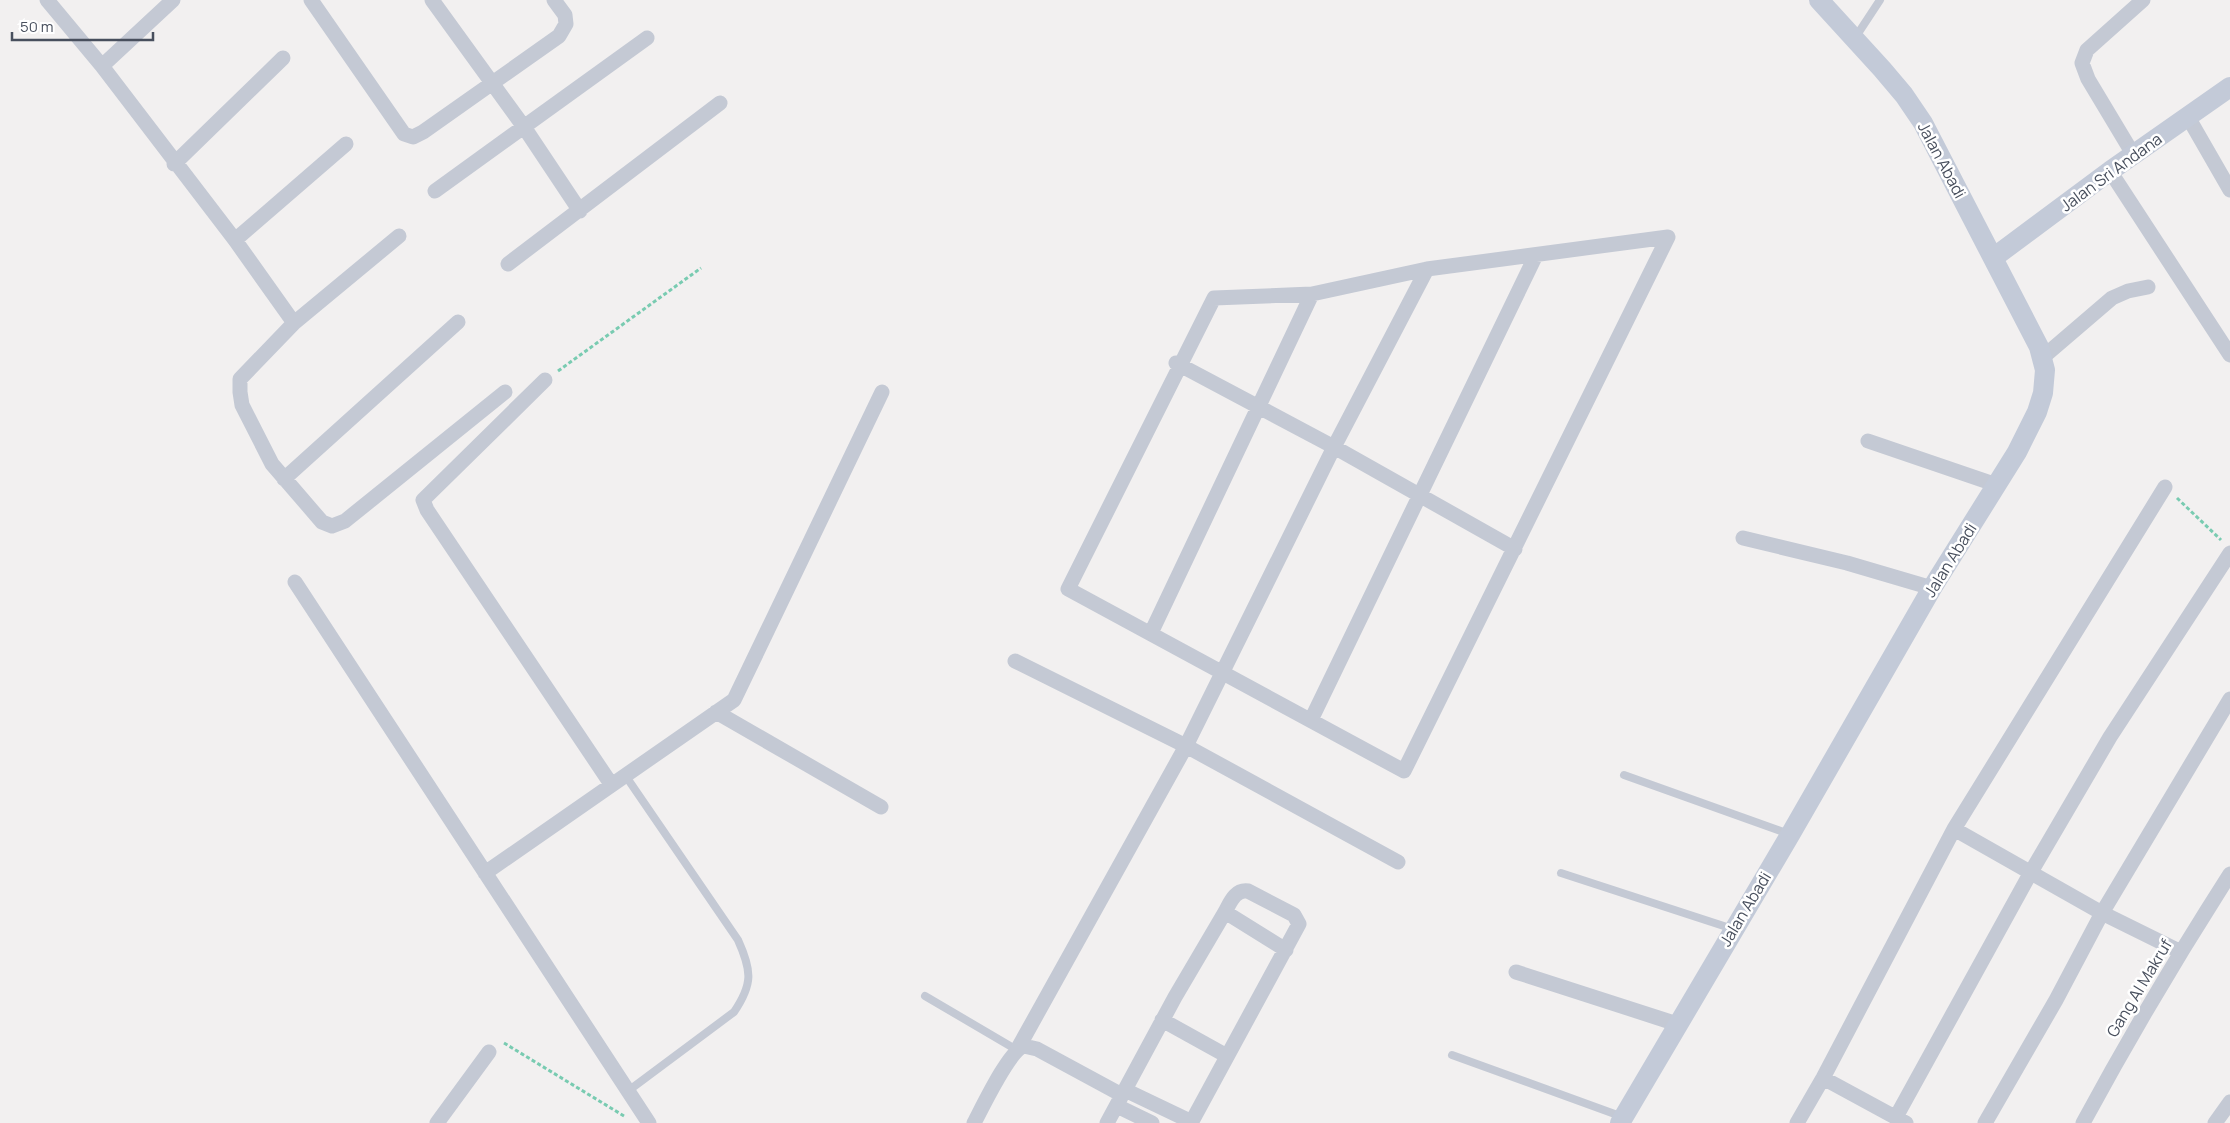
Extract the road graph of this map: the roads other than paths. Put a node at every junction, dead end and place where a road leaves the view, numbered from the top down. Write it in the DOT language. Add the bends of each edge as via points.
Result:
graph roads {
  1 [pos="47,0"];
  2 [pos="173,0"];
  3 [pos="311,0"];
  4 [pos="432,0"];
  5 [pos="554,0"];
  6 [pos="1819,0"];
  7 [pos="1880,0"];
  8 [pos="2143,0"];
  9 [pos="647,38"];
  10 [pos="1854,40"];
  11 [pos="284,58"];
  12 [pos="102,66"];
  13 [pos="492,82"];
  14 [pos="2230,87"];
  15 [pos="720,103"];
  16 [pos="2188,118"];
  17 [pos="524,127"];
  18 [pos="346,144"];
  19 [pos="2133,154"];
  20 [pos="174,164"];
  21 [pos="2110,171"];
  22 [pos="2230,190"];
  23 [pos="435,191"];
  24 [pos="580,210"];
  25 [pos="399,236"];
  26 [pos="235,240"];
  27 [pos="1536,255"];
  28 [pos="1993,258"];
  29 [pos="508,264"];
  30 [pos="1427,269"];
  31 [pos="2148,288"];
  32 [pos="1312,294"];
  33 [pos="458,322"];
  34 [pos="294,323"];
  35 [pos="2230,354"];
  36 [pos="2042,358"];
  37 [pos="1178,364"];
  38 [pos="545,380"];
  39 [pos="505,392"];
  40 [pos="882,392"];
  41 [pos="1259,407"];
  42 [pos="1868,441"];
  43 [pos="1334,447"];
  44 [pos="284,479"];
  45 [pos="1997,485"];
  46 [pos="2165,487"];
  47 [pos="1420,495"];
  48 [pos="1743,538"];
  49 [pos="2226,547"];
  50 [pos="1515,549"];
  51 [pos="295,582"];
  52 [pos="1932,588"];
  53 [pos="1152,634"];
  54 [pos="1015,661"];
  55 [pos="1222,672"];
  56 [pos="2230,699"];
  57 [pos="716,712"];
  58 [pos="1311,720"];
  59 [pos="1186,746"];
  60 [pos="625,775"];
  61 [pos="1624,775"];
  62 [pos="611,784"];
  63 [pos="881,807"];
  64 [pos="1954,829"];
  65 [pos="1790,835"];
  66 [pos="1398,862"];
  67 [pos="2031,872"];
  68 [pos="485,873"];
  69 [pos="1561,873"];
  70 [pos="2230,874"];
  71 [pos="1225,912"];
  72 [pos="2102,913"];
  73 [pos="1733,929"];
  74 [pos="1286,950"];
  75 [pos="2181,952"];
  76 [pos="1516,972"];
  77 [pos="925,996"];
  78 [pos="1162,1020"];
  79 [pos="1677,1024"];
  80 [pos="1017,1050"];
  81 [pos="489,1052"];
  82 [pos="1452,1055"];
  83 [pos="1227,1056"];
  84 [pos="1823,1078"];
  85 [pos="628,1091"];
  86 [pos="1121,1097"];
  87 [pos="2230,1102"];
  88 [pos="1622,1120"];
  89 [pos="1901,1120"];
  90 [pos="1191,1122"];
  91 [pos="436,1123"];
  92 [pos="649,1123"];
  93 [pos="974,1123"];
  94 [pos="1108,1123"];
  95 [pos="1152,1123"];
  96 [pos="1797,1123"];
  97 [pos="1985,1123"];
  98 [pos="2083,1123"];
  99 [pos="2215,1123"];
  1 -- 12 [label="street"];
  2 -- 12 [label="street"];
  3 -- 13 [label="street" via="404,134 413,137 423,132"];
  4 -- 13 [label="street"];
  5 -- 13 [label="street" via="565,15 566,24 559,36"];
  6 -- 10 [label="street, Jalan Abadi"];
  7 -- 10 [label="lane"];
  8 -- 19 [label="street" via="2086,50 2082,64 2088,80"];
  9 -- 17 [label="street"];
  10 -- 28 [label="street, Jalan Abadi" via="1904,95 1923,123"];
  11 -- 20 [label="street"];
  12 -- 20 [label="street"];
  13 -- 17 [label="street"];
  14 -- 16 [label="street, Jalan Sri Andana"];
  15 -- 24 [label="street"];
  16 -- 19 [label="street, Jalan Sri Andana"];
  16 -- 22 [label="street"];
  17 -- 23 [label="street"];
  17 -- 24 [label="street"];
  18 -- 26 [label="street"];
  19 -- 21 [label="street, Jalan Sri Andana"];
  20 -- 26 [label="street"];
  21 -- 28 [label="street, Jalan Sri Andana"];
  21 -- 35 [label="street"];
  24 -- 29 [label="street"];
  25 -- 34 [label="street"];
  26 -- 34 [label="street"];
  27 -- 30 [label="street"];
  27 -- 47 [label="street"];
  27 -- 50 [label="street" via="1668,237"];
  28 -- 36 [label="street, Jalan Abadi" via="2039,346"];
  30 -- 32 [label="street"];
  30 -- 43 [label="street"];
  31 -- 36 [label="street" via="2112,298"];
  32 -- 37 [label="street" via="1214,298"];
  32 -- 41 [label="street"];
  33 -- 44 [label="street"];
  34 -- 44 [label="street" via="240,379 242,405 272,464"];
  36 -- 45 [label="street, Jalan Abadi" via="2045,382 2037,412"];
  37 -- 41 [label="street"];
  37 -- 53 [label="street" via="1068,589"];
  38 -- 62 [label="street" via="423,500"];
  39 -- 44 [label="street" via="345,521 332,526 322,522"];
  40 -- 57 [label="street" via="734,700"];
  41 -- 43 [label="street"];
  41 -- 53 [label="street"];
  42 -- 45 [label="street"];
  43 -- 47 [label="street"];
  43 -- 55 [label="street"];
  45 -- 52 [label="street, Jalan Abadi"];
  46 -- 64 [label="street"];
  47 -- 50 [label="street"];
  47 -- 58 [label="street"];
  48 -- 52 [label="street"];
  49 -- 67 [label="street"];
  50 -- 58 [label="street" via="1404,771"];
  51 -- 68 [label="street"];
  52 -- 65 [label="street, Jalan Abadi"];
  53 -- 55 [label="street"];
  54 -- 59 [label="street"];
  55 -- 58 [label="street"];
  55 -- 59 [label="street"];
  56 -- 72 [label="street"];
  57 -- 60 [label="street"];
  57 -- 63 [label="street"];
  59 -- 66 [label="street"];
  59 -- 80 [label="street"];
  60 -- 62 [label="street"];
  60 -- 85 [label="lane" via="738,940 749,973 746,994 734,1012"];
  61 -- 65 [label="lane"];
  62 -- 68 [label="street"];
  64 -- 67 [label="street"];
  64 -- 84 [label="street"];
  65 -- 73 [label="street, Jalan Abadi"];
  67 -- 72 [label="street"];
  67 -- 89 [label="street"];
  68 -- 85 [label="street"];
  69 -- 73 [label="lane"];
  70 -- 75 [label="street, Gang Al Makruf"];
  71 -- 74 [label="street"];
  71 -- 74 [label="street" via="1238,893 1244,890 1294,916 1299,924"];
  71 -- 78 [label="street"];
  72 -- 75 [label="street"];
  72 -- 97 [label="street" via="2033,1042"];
  73 -- 79 [label="street, Jalan Abadi"];
  74 -- 83 [label="street"];
  75 -- 98 [label="street, Gang Al Makruf"];
  76 -- 79 [label="street"];
  77 -- 80 [label="lane"];
  78 -- 83 [label="street"];
  78 -- 86 [label="street"];
  79 -- 88 [label="street, Jalan Abadi"];
  80 -- 86 [label="street" via="1024,1046 1037,1049"];
  80 -- 93 [label="street"];
  81 -- 91 [label="street"];
  82 -- 88 [label="lane"];
  83 -- 90 [label="street"];
  84 -- 89 [label="street"];
  84 -- 96 [label="street"];
  85 -- 92 [label="street"];
  86 -- 90 [label="street"];
  86 -- 94 [label="street"];
  86 -- 95 [label="street"];
  87 -- 99 [label="street"];
}
